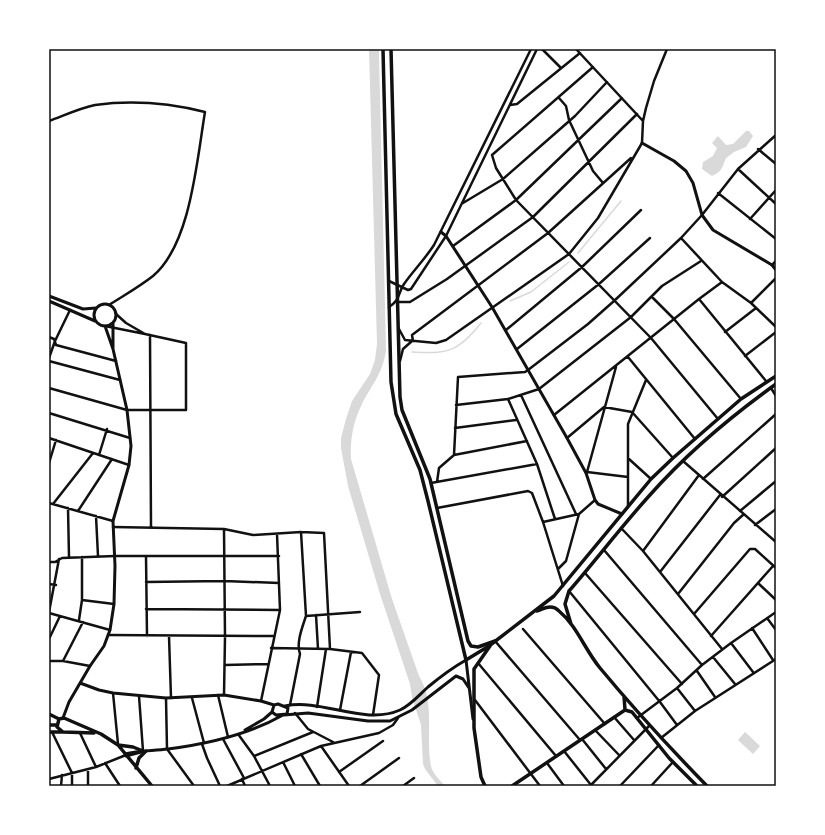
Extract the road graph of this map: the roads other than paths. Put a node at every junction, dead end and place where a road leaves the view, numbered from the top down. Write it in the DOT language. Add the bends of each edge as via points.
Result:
graph roads {
  1 [pos="383,49"];
  2 [pos="391,49"];
  3 [pos="530,49"];
  4 [pos="536,49"];
  5 [pos="542,49"];
  6 [pos="576,49"];
  7 [pos="667,49"];
  8 [pos="580,53"];
  9 [pos="593,67"];
  10 [pos="560,68"];
  11 [pos="607,82"];
  12 [pos="560,98"];
  13 [pos="622,98"];
  14 [pos="510,105"];
  15 [pos="637,114"];
  16 [pos="569,120"];
  17 [pos="49,121"];
  18 [pos="643,121"];
  19 [pos="776,135"];
  20 [pos="579,141"];
  21 [pos="642,143"];
  22 [pos="758,149"];
  23 [pos="634,157"];
  24 [pos="589,162"];
  25 [pos="776,164"];
  26 [pos="738,169"];
  27 [pos="503,180"];
  28 [pos="603,183"];
  29 [pos="776,190"];
  30 [pos="718,193"];
  31 [pos="769,198"];
  32 [pos="516,200"];
  33 [pos="462,203"];
  34 [pos="776,204"];
  35 [pos="641,210"];
  36 [pos="702,215"];
  37 [pos="533,217"];
  38 [pos="750,219"];
  39 [pos="441,232"];
  40 [pos="548,233"];
  41 [pos="446,236"];
  42 [pos="650,238"];
  43 [pos="680,238"];
  44 [pos="776,239"];
  45 [pos="453,246"];
  46 [pos="569,254"];
  47 [pos="701,260"];
  48 [pos="776,261"];
  49 [pos="465,265"];
  50 [pos="772,265"];
  51 [pos="582,267"];
  52 [pos="776,270"];
  53 [pos="776,278"];
  54 [pos="389,281"];
  55 [pos="722,282"];
  56 [pos="397,284"];
  57 [pos="599,284"];
  58 [pos="478,286"];
  59 [pos="402,288"];
  60 [pos="49,296"];
  61 [pos="652,297"];
  62 [pos="699,298"];
  63 [pos="49,301"];
  64 [pos="614,301"];
  65 [pos="397,302"];
  66 [pos="751,303"];
  67 [pos="109,305"];
  68 [pos="389,307"];
  69 [pos="492,307"];
  70 [pos="96,308"];
  71 [pos="756,308"];
  72 [pos="70,310"];
  73 [pos="116,314"];
  74 [pos="631,317"];
  75 [pos="674,319"];
  76 [pos="114,321"];
  77 [pos="96,322"];
  78 [pos="398,324"];
  79 [pos="105,326"];
  80 [pos="776,327"];
  81 [pos="112,328"];
  82 [pos="506,330"];
  83 [pos="725,332"];
  84 [pos="776,332"];
  85 [pos="144,334"];
  86 [pos="150,335"];
  87 [pos="49,337"];
  88 [pos="650,338"];
  89 [pos="55,341"];
  90 [pos="413,341"];
  91 [pos="113,349"];
  92 [pos="517,349"];
  93 [pos="745,356"];
  94 [pos="628,357"];
  95 [pos="49,360"];
  96 [pos="116,361"];
  97 [pos="616,366"];
  98 [pos="398,369"];
  99 [pos="528,370"];
  100 [pos="776,376"];
  101 [pos="120,380"];
  102 [pos="646,380"];
  103 [pos="766,381"];
  104 [pos="776,384"];
  105 [pos="49,388"];
  106 [pos="771,388"];
  107 [pos="539,389"];
  108 [pos="521,395"];
  109 [pos="776,396"];
  110 [pos="508,399"];
  111 [pos="742,399"];
  112 [pos="456,405"];
  113 [pos="604,407"];
  114 [pos="127,410"];
  115 [pos="151,410"];
  116 [pos="49,412"];
  117 [pos="632,412"];
  118 [pos="776,414"];
  119 [pos="554,415"];
  120 [pos="718,419"];
  121 [pos="516,420"];
  122 [pos="455,428"];
  123 [pos="107,430"];
  124 [pos="49,438"];
  125 [pos="131,438"];
  126 [pos="567,438"];
  127 [pos="695,438"];
  128 [pos="56,440"];
  129 [pos="527,441"];
  130 [pos="776,448"];
  131 [pos="93,452"];
  132 [pos="99,455"];
  133 [pos="454,455"];
  134 [pos="673,458"];
  135 [pos="112,459"];
  136 [pos="629,459"];
  137 [pos="681,462"];
  138 [pos="49,463"];
  139 [pos="537,464"];
  140 [pos="129,465"];
  141 [pos="587,473"];
  142 [pos="699,475"];
  143 [pos="628,477"];
  144 [pos="703,479"];
  145 [pos="651,480"];
  146 [pos="776,481"];
  147 [pos="437,482"];
  148 [pos="431,483"];
  149 [pos="721,496"];
  150 [pos="595,500"];
  151 [pos="49,503"];
  152 [pos="53,504"];
  153 [pos="628,506"];
  154 [pos="68,508"];
  155 [pos="437,508"];
  156 [pos="776,509"];
  157 [pos="78,511"];
  158 [pos="740,511"];
  159 [pos="577,514"];
  160 [pos="622,514"];
  161 [pos="744,514"];
  162 [pos="96,516"];
  163 [pos="555,519"];
  164 [pos="113,520"];
  165 [pos="543,522"];
  166 [pos="755,525"];
  167 [pos="113,527"];
  168 [pos="151,528"];
  169 [pos="621,528"];
  170 [pos="224,529"];
  171 [pos="301,532"];
  172 [pos="277,534"];
  173 [pos="776,542"];
  174 [pos="604,550"];
  175 [pos="643,551"];
  176 [pos="224,555"];
  177 [pos="98,556"];
  178 [pos="114,556"];
  179 [pos="146,556"];
  180 [pos="278,556"];
  181 [pos="69,557"];
  182 [pos="82,557"];
  183 [pos="60,559"];
  184 [pos="49,562"];
  185 [pos="773,566"];
  186 [pos="776,568"];
  187 [pos="558,569"];
  188 [pos="585,572"];
  189 [pos="660,572"];
  190 [pos="224,581"];
  191 [pos="146,582"];
  192 [pos="279,583"];
  193 [pos="49,584"];
  194 [pos="758,584"];
  195 [pos="56,585"];
  196 [pos="563,586"];
  197 [pos="568,591"];
  198 [pos="678,594"];
  199 [pos="82,600"];
  200 [pos="776,600"];
  201 [pos="114,604"];
  202 [pos="146,609"];
  203 [pos="225,609"];
  204 [pos="280,610"];
  205 [pos="49,612"];
  206 [pos="360,612"];
  207 [pos="776,612"];
  208 [pos="327,614"];
  209 [pos="530,614"];
  210 [pos="694,614"];
  211 [pos="316,615"];
  212 [pos="60,616"];
  213 [pos="306,616"];
  214 [pos="767,618"];
  215 [pos="79,620"];
  216 [pos="83,622"];
  217 [pos="572,624"];
  218 [pos="752,628"];
  219 [pos="524,629"];
  220 [pos="110,630"];
  221 [pos="776,630"];
  222 [pos="108,636"];
  223 [pos="147,636"];
  224 [pos="169,636"];
  225 [pos="274,636"];
  226 [pos="712,636"];
  227 [pos="226,637"];
  228 [pos="49,639"];
  229 [pos="495,641"];
  230 [pos="731,643"];
  231 [pos="490,645"];
  232 [pos="271,648"];
  233 [pos="299,649"];
  234 [pos="318,649"];
  235 [pos="326,649"];
  236 [pos="330,649"];
  237 [pos="722,650"];
  238 [pos="351,652"];
  239 [pos="713,657"];
  240 [pos="774,659"];
  241 [pos="466,660"];
  242 [pos="49,661"];
  243 [pos="63,661"];
  244 [pos="478,662"];
  245 [pos="268,664"];
  246 [pos="224,665"];
  247 [pos="702,665"];
  248 [pos="90,666"];
  249 [pos="697,671"];
  250 [pos="753,672"];
  251 [pos="80,683"];
  252 [pos="682,684"];
  253 [pos="735,684"];
  254 [pos="677,688"];
  255 [pos="470,691"];
  256 [pos="113,693"];
  257 [pos="623,694"];
  258 [pos="218,695"];
  259 [pos="224,695"];
  260 [pos="139,696"];
  261 [pos="715,697"];
  262 [pos="166,698"];
  263 [pos="171,698"];
  264 [pos="192,698"];
  265 [pos="475,700"];
  266 [pos="261,701"];
  267 [pos="660,702"];
  268 [pos="274,705"];
  269 [pos="290,705"];
  270 [pos="286,706"];
  271 [pos="316,707"];
  272 [pos="340,710"];
  273 [pos="625,710"];
  274 [pos="695,711"];
  275 [pos="272,712"];
  276 [pos="295,713"];
  277 [pos="49,714"];
  278 [pos="284,715"];
  279 [pos="373,715"];
  280 [pos="641,715"];
  281 [pos="59,718"];
  282 [pos="63,718"];
  283 [pos="398,718"];
  284 [pos="614,718"];
  285 [pos="637,718"];
  286 [pos="73,723"];
  287 [pos="605,724"];
  288 [pos="57,725"];
  289 [pos="677,725"];
  290 [pos="49,726"];
  291 [pos="648,727"];
  292 [pos="474,728"];
  293 [pos="596,730"];
  294 [pos="51,732"];
  295 [pos="63,732"];
  296 [pos="72,732"];
  297 [pos="313,732"];
  298 [pos="80,733"];
  299 [pos="101,734"];
  300 [pos="238,734"];
  301 [pos="228,737"];
  302 [pos="223,739"];
  303 [pos="660,739"];
  304 [pos="581,740"];
  305 [pos="634,740"];
  306 [pos="333,742"];
  307 [pos="383,742"];
  308 [pos="203,743"];
  309 [pos="118,745"];
  310 [pos="659,745"];
  311 [pos="321,746"];
  312 [pos="167,749"];
  313 [pos="145,751"];
  314 [pos="564,751"];
  315 [pos="301,754"];
  316 [pos="126,755"];
  317 [pos="619,755"];
  318 [pos="254,756"];
  319 [pos="556,756"];
  320 [pos="399,758"];
  321 [pos="283,762"];
  322 [pos="547,762"];
  323 [pos="673,762"];
  324 [pos="105,763"];
  325 [pos="96,767"];
  326 [pos="136,768"];
  327 [pos="88,769"];
  328 [pos="606,769"];
  329 [pos="262,771"];
  330 [pos="339,772"];
  331 [pos="72,773"];
  332 [pos="531,773"];
  333 [pos="62,775"];
  334 [pos="243,778"];
  335 [pos="414,778"];
  336 [pos="49,779"];
  337 [pos="519,781"];
  338 [pos="61,786"];
  339 [pos="72,786"];
  340 [pos="88,786"];
  341 [pos="120,786"];
  342 [pos="152,786"];
  343 [pos="194,786"];
  344 [pos="220,786"];
  345 [pos="227,786"];
  346 [pos="245,786"];
  347 [pos="270,786"];
  348 [pos="295,786"];
  349 [pos="320,786"];
  350 [pos="349,786"];
  351 [pos="360,786"];
  352 [pos="403,786"];
  353 [pos="485,786"];
  354 [pos="512,786"];
  355 [pos="522,786"];
  356 [pos="540,786"];
  357 [pos="564,786"];
  358 [pos="591,786"];
  359 [pos="620,786"];
  360 [pos="651,786"];
  361 [pos="696,786"];
  362 [pos="707,786"];
  1 -- 54 [label="main road"];
  2 -- 56 [label="main road"];
  3 -- 39 [label="street"];
  4 -- 14 [label="street"];
  5 -- 10 [label="street"];
  6 -- 8 [label="street"];
  7 -- 18 [label="street"];
  8 -- 9 [label="street"];
  8 -- 10 [label="street"];
  9 -- 11 [label="street"];
  9 -- 12 [label="street"];
  10 -- 14 [label="street" via="517,104"];
  11 -- 13 [label="street"];
  11 -- 16 [label="street"];
  12 -- 16 [label="street" via="566,106"];
  12 -- 27 [label="street" via="492,155"];
  13 -- 15 [label="street"];
  13 -- 20 [label="street"];
  14 -- 33 [label="street"];
  15 -- 18 [label="street"];
  15 -- 24 [label="street"];
  16 -- 20 [label="street"];
  16 -- 27 [label="street"];
  17 -- 67 [label="street" via="94,105 143,102 168,104 205,112 185,220 175,245 153,276"];
  18 -- 21 [label="street"];
  19 -- 22 [label="street"];
  20 -- 24 [label="street"];
  20 -- 32 [label="street"];
  21 -- 23 [label="street"];
  21 -- 36 [label="street" via="686,171 693,183"];
  22 -- 25 [label="street"];
  22 -- 26 [label="street"];
  23 -- 28 [label="street"];
  23 -- 46 [label="street" via="598,218"];
  24 -- 28 [label="street"];
  24 -- 37 [label="street"];
  26 -- 30 [label="street"];
  26 -- 31 [label="street"];
  27 -- 32 [label="street"];
  27 -- 33 [label="street"];
  28 -- 40 [label="street"];
  29 -- 31 [label="street"];
  30 -- 36 [label="street"];
  30 -- 38 [label="street"];
  31 -- 34 [label="street"];
  31 -- 38 [label="street"];
  32 -- 37 [label="street"];
  32 -- 45 [label="street"];
  33 -- 41 [label="street"];
  35 -- 51 [label="street"];
  36 -- 43 [label="street"];
  36 -- 50 [label="street" via="713,230"];
  37 -- 40 [label="street"];
  37 -- 49 [label="street"];
  38 -- 44 [label="street"];
  39 -- 41 [label="street"];
  39 -- 59 [label="street" via="422,264"];
  40 -- 46 [label="street"];
  40 -- 58 [label="street"];
  41 -- 45 [label="street"];
  41 -- 59 [label="street" via="411,289"];
  42 -- 57 [label="street"];
  43 -- 47 [label="street"];
  43 -- 64 [label="street"];
  45 -- 49 [label="street"];
  46 -- 51 [label="street"];
  46 -- 69 [label="street"];
  47 -- 55 [label="street"];
  47 -- 61 [label="street" via="662,286"];
  48 -- 50 [label="street"];
  49 -- 58 [label="street"];
  49 -- 65 [label="street" via="410,302"];
  50 -- 52 [label="street"];
  51 -- 57 [label="street"];
  51 -- 82 [label="street"];
  53 -- 66 [label="street"];
  54 -- 56 [label="street"];
  54 -- 68 [label="main road"];
  55 -- 62 [label="street"];
  55 -- 66 [label="street"];
  56 -- 59 [label="street"];
  56 -- 65 [label="main road"];
  57 -- 64 [label="street"];
  57 -- 92 [label="street"];
  58 -- 69 [label="street"];
  58 -- 90 [label="street" via="412,335"];
  59 -- 65 [label="street"];
  60 -- 70 [label="street" via="83,309"];
  61 -- 74 [label="street"];
  61 -- 75 [label="street"];
  62 -- 75 [label="street"];
  62 -- 83 [label="street"];
  63 -- 72 [label="street"];
  64 -- 74 [label="street"];
  64 -- 99 [label="street"];
  65 -- 68 [label="street"];
  65 -- 78 [label="main road"];
  66 -- 71 [label="street"];
  67 -- 70 [label="street" via="102,304"];
  67 -- 73 [label="street"];
  68 -- 241 [label="main road" via="393,404 422,476"];
  69 -- 82 [label="street"];
  69 -- 90 [label="street" via="446,340 436,343"];
  70 -- 77 [label="street"];
  71 -- 80 [label="street"];
  71 -- 83 [label="street"];
  72 -- 77 [label="street"];
  72 -- 89 [label="street"];
  73 -- 76 [label="street"];
  73 -- 85 [label="street"];
  74 -- 88 [label="street"];
  74 -- 107 [label="street"];
  75 -- 88 [label="street"];
  75 -- 111 [label="street"];
  76 -- 79 [label="street"];
  76 -- 81 [label="street"];
  77 -- 79 [label="street"];
  78 -- 90 [label="street" via="405,340"];
  78 -- 98 [label="main road"];
  79 -- 81 [label="street"];
  79 -- 91 [label="street"];
  81 -- 85 [label="street"];
  81 -- 91 [label="street"];
  82 -- 92 [label="street"];
  83 -- 93 [label="street"];
  84 -- 93 [label="street"];
  85 -- 86 [label="street"];
  86 -- 115 [label="street"];
  86 -- 115 [label="street" via="186,343 186,410"];
  87 -- 89 [label="street"];
  88 -- 94 [label="street"];
  88 -- 120 [label="street"];
  89 -- 95 [label="street"];
  89 -- 96 [label="street" via="56,345"];
  90 -- 98 [label="street" via="404,349"];
  91 -- 96 [label="street"];
  92 -- 99 [label="street"];
  93 -- 103 [label="street"];
  94 -- 97 [label="street"];
  94 -- 102 [label="street"];
  95 -- 101 [label="street"];
  96 -- 101 [label="street"];
  97 -- 113 [label="street"];
  97 -- 119 [label="street"];
  98 -- 148 [label="main road" via="402,410"];
  99 -- 107 [label="street"];
  99 -- 112 [label="street" via="458,377"];
  100 -- 103 [label="main road"];
  101 -- 114 [label="street"];
  102 -- 117 [label="street"];
  102 -- 127 [label="street"];
  103 -- 111 [label="main road"];
  104 -- 106 [label="main road"];
  105 -- 114 [label="street"];
  106 -- 109 [label="street"];
  106 -- 137 [label="main road" via="726,421"];
  107 -- 108 [label="street"];
  107 -- 119 [label="street"];
  108 -- 110 [label="street"];
  108 -- 159 [label="street"];
  110 -- 112 [label="street"];
  110 -- 121 [label="street"];
  111 -- 120 [label="main road"];
  112 -- 122 [label="street"];
  113 -- 117 [label="street"];
  113 -- 126 [label="street"];
  113 -- 141 [label="street"];
  114 -- 115 [label="street"];
  114 -- 125 [label="street"];
  115 -- 168 [label="street"];
  116 -- 123 [label="street"];
  117 -- 134 [label="street"];
  117 -- 136 [label="street" via="628,424"];
  118 -- 144 [label="street"];
  119 -- 126 [label="street"];
  120 -- 127 [label="main road"];
  121 -- 122 [label="street"];
  121 -- 129 [label="street"];
  122 -- 133 [label="street"];
  123 -- 125 [label="street"];
  123 -- 132 [label="street"];
  124 -- 128 [label="street"];
  125 -- 140 [label="street"];
  126 -- 141 [label="street"];
  127 -- 134 [label="main road"];
  128 -- 131 [label="street"];
  128 -- 138 [label="street"];
  129 -- 133 [label="street"];
  129 -- 139 [label="street"];
  130 -- 149 [label="street"];
  131 -- 132 [label="street"];
  131 -- 152 [label="street"];
  132 -- 135 [label="street"];
  133 -- 147 [label="street" via="439,468"];
  134 -- 137 [label="street"];
  134 -- 145 [label="main road"];
  135 -- 140 [label="street"];
  135 -- 157 [label="street"];
  136 -- 143 [label="street"];
  136 -- 145 [label="street"];
  137 -- 142 [label="street"];
  137 -- 169 [label="main road"];
  139 -- 147 [label="street"];
  139 -- 163 [label="street"];
  140 -- 164 [label="street"];
  141 -- 143 [label="street"];
  141 -- 150 [label="street"];
  142 -- 144 [label="street"];
  142 -- 175 [label="street"];
  143 -- 153 [label="street"];
  144 -- 149 [label="street"];
  145 -- 153 [label="main road"];
  146 -- 158 [label="street"];
  147 -- 148 [label="street"];
  148 -- 155 [label="main road"];
  149 -- 158 [label="street"];
  149 -- 189 [label="street"];
  150 -- 159 [label="street"];
  150 -- 160 [label="street" via="598,504"];
  151 -- 152 [label="street"];
  152 -- 154 [label="street"];
  153 -- 160 [label="main road"];
  154 -- 157 [label="street"];
  154 -- 181 [label="street"];
  155 -- 165 [label="street" via="528,491 532,493"];
  155 -- 229 [label="main road" via="468,641 472,646 478,647"];
  156 -- 166 [label="street"];
  157 -- 162 [label="street"];
  158 -- 161 [label="street"];
  159 -- 163 [label="street"];
  159 -- 187 [label="street" via="566,561"];
  160 -- 196 [label="main road"];
  161 -- 166 [label="street"];
  161 -- 198 [label="street"];
  162 -- 164 [label="street"];
  162 -- 177 [label="street"];
  163 -- 165 [label="street"];
  164 -- 167 [label="street"];
  165 -- 187 [label="street"];
  166 -- 173 [label="street"];
  167 -- 168 [label="street"];
  167 -- 178 [label="street"];
  168 -- 170 [label="street"];
  169 -- 174 [label="main road"];
  169 -- 175 [label="street"];
  170 -- 172 [label="street" via="253,535"];
  170 -- 176 [label="street"];
  171 -- 172 [label="street"];
  171 -- 208 [label="street" via="324,533"];
  171 -- 213 [label="street"];
  172 -- 180 [label="street"];
  174 -- 188 [label="main road"];
  174 -- 247 [label="street"];
  175 -- 189 [label="street"];
  176 -- 179 [label="street"];
  176 -- 180 [label="street"];
  176 -- 190 [label="street"];
  177 -- 178 [label="street"];
  177 -- 182 [label="street"];
  178 -- 179 [label="street"];
  178 -- 201 [label="street"];
  179 -- 191 [label="street"];
  180 -- 192 [label="street"];
  181 -- 182 [label="street"];
  181 -- 183 [label="street"];
  182 -- 199 [label="street"];
  183 -- 184 [label="street"];
  183 -- 195 [label="street"];
  185 -- 186 [label="street"];
  185 -- 194 [label="street"];
  185 -- 210 [label="street" via="755,549 750,549"];
  187 -- 196 [label="street"];
  188 -- 197 [label="main road"];
  188 -- 252 [label="street"];
  189 -- 198 [label="street"];
  190 -- 191 [label="street"];
  190 -- 192 [label="street"];
  190 -- 203 [label="street"];
  191 -- 202 [label="street"];
  192 -- 204 [label="street"];
  193 -- 195 [label="street"];
  194 -- 200 [label="street"];
  194 -- 226 [label="street"];
  195 -- 205 [label="street"];
  196 -- 209 [label="main road"];
  197 -- 217 [label="main road" via="565,604"];
  197 -- 267 [label="street"];
  198 -- 210 [label="street"];
  199 -- 201 [label="street"];
  199 -- 215 [label="street"];
  201 -- 220 [label="street"];
  202 -- 203 [label="street"];
  202 -- 223 [label="street"];
  203 -- 204 [label="street"];
  203 -- 227 [label="street"];
  204 -- 225 [label="street"];
  205 -- 212 [label="street"];
  206 -- 208 [label="street"];
  207 -- 214 [label="street"];
  208 -- 211 [label="street"];
  208 -- 236 [label="street"];
  209 -- 217 [label="main road" via="551,607 559,610"];
  209 -- 229 [label="main road"];
  210 -- 226 [label="street"];
  211 -- 213 [label="street"];
  211 -- 234 [label="street"];
  212 -- 215 [label="street"];
  212 -- 228 [label="street"];
  213 -- 233 [label="street"];
  214 -- 218 [label="street"];
  214 -- 221 [label="street"];
  215 -- 216 [label="street"];
  216 -- 220 [label="street"];
  216 -- 243 [label="street"];
  217 -- 257 [label="main road" via="599,666"];
  218 -- 230 [label="street"];
  218 -- 240 [label="street"];
  219 -- 287 [label="street"];
  220 -- 222 [label="street"];
  222 -- 223 [label="street"];
  222 -- 248 [label="street"];
  223 -- 224 [label="street"];
  224 -- 227 [label="street"];
  224 -- 263 [label="street"];
  225 -- 227 [label="street"];
  225 -- 232 [label="street"];
  226 -- 237 [label="street"];
  227 -- 246 [label="street"];
  229 -- 231 [label="main road"];
  229 -- 304 [label="street"];
  230 -- 237 [label="street"];
  230 -- 250 [label="street"];
  231 -- 241 [label="main road"];
  231 -- 244 [label="main road"];
  232 -- 233 [label="street"];
  232 -- 245 [label="street"];
  233 -- 234 [label="street"];
  233 -- 269 [label="street"];
  234 -- 235 [label="street"];
  235 -- 236 [label="street"];
  235 -- 271 [label="street"];
  236 -- 238 [label="street"];
  237 -- 239 [label="street"];
  238 -- 272 [label="street"];
  238 -- 279 [label="street" via="362,653 379,675"];
  239 -- 247 [label="street"];
  239 -- 253 [label="street"];
  240 -- 250 [label="street"];
  241 -- 255 [label="street"];
  241 -- 279 [label="street" via="428,687 405,708 388,714"];
  242 -- 243 [label="street"];
  243 -- 248 [label="street"];
  244 -- 265 [label="main road" via="474,669"];
  244 -- 319 [label="street"];
  245 -- 246 [label="street"];
  245 -- 266 [label="street"];
  246 -- 259 [label="street"];
  247 -- 249 [label="street"];
  248 -- 251 [label="street"];
  249 -- 252 [label="street"];
  249 -- 261 [label="street"];
  250 -- 253 [label="street"];
  251 -- 256 [label="street"];
  251 -- 282 [label="street"];
  252 -- 254 [label="street"];
  253 -- 261 [label="street"];
  254 -- 267 [label="street"];
  254 -- 274 [label="street"];
  255 -- 283 [label="street" via="464,679 456,676"];
  255 -- 292 [label="street"];
  256 -- 260 [label="street"];
  256 -- 309 [label="street"];
  257 -- 273 [label="main road"];
  257 -- 280 [label="main road"];
  258 -- 259 [label="street"];
  258 -- 264 [label="street"];
  258 -- 301 [label="street"];
  259 -- 266 [label="street"];
  260 -- 262 [label="street"];
  260 -- 313 [label="street"];
  261 -- 274 [label="street"];
  262 -- 263 [label="street"];
  262 -- 312 [label="street"];
  263 -- 264 [label="street"];
  264 -- 308 [label="street"];
  265 -- 292 [label="main road"];
  265 -- 332 [label="street"];
  266 -- 268 [label="street"];
  267 -- 280 [label="street"];
  267 -- 289 [label="street"];
  268 -- 270 [label="street"];
  268 -- 275 [label="street"];
  269 -- 270 [label="street"];
  269 -- 271 [label="street"];
  270 -- 278 [label="street" via="288,709"];
  271 -- 272 [label="street"];
  272 -- 279 [label="street"];
  273 -- 284 [label="main road"];
  273 -- 285 [label="main road" via="632,712"];
  274 -- 289 [label="street"];
  275 -- 278 [label="street"];
  275 -- 300 [label="street" via="264,720"];
  276 -- 278 [label="street"];
  276 -- 283 [label="street" via="377,722"];
  276 -- 297 [label="street" via="302,724"];
  277 -- 281 [label="main road"];
  278 -- 300 [label="street"];
  280 -- 285 [label="street"];
  280 -- 291 [label="main road"];
  281 -- 282 [label="main road"];
  281 -- 288 [label="main road"];
  282 -- 286 [label="main road"];
  283 -- 306 [label="street" via="393,725 379,733"];
  284 -- 287 [label="main road"];
  284 -- 305 [label="street"];
  285 -- 291 [label="main road"];
  286 -- 296 [label="main road" via="75,728"];
  286 -- 299 [label="main road"];
  287 -- 293 [label="main road"];
  288 -- 290 [label="main road"];
  288 -- 295 [label="main road"];
  289 -- 303 [label="street"];
  291 -- 303 [label="main road"];
  291 -- 305 [label="street"];
  291 -- 310 [label="main road"];
  292 -- 353 [label="main road" via="481,777"];
  293 -- 304 [label="main road"];
  293 -- 317 [label="street"];
  294 -- 295 [label="main road"];
  294 -- 331 [label="street"];
  295 -- 296 [label="main road"];
  296 -- 298 [label="main road"];
  297 -- 306 [label="street"];
  297 -- 318 [label="street"];
  298 -- 299 [label="main road"];
  298 -- 325 [label="street"];
  299 -- 309 [label="main road"];
  300 -- 301 [label="street"];
  300 -- 318 [label="street"];
  301 -- 302 [label="street"];
  302 -- 308 [label="street"];
  302 -- 334 [label="street"];
  303 -- 362 [label="main road"];
  304 -- 314 [label="main road"];
  304 -- 328 [label="street"];
  305 -- 317 [label="street"];
  306 -- 311 [label="street"];
  307 -- 330 [label="street"];
  308 -- 312 [label="street"];
  308 -- 344 [label="street"];
  309 -- 313 [label="main road"];
  309 -- 316 [label="main road"];
  310 -- 323 [label="main road"];
  310 -- 359 [label="street"];
  311 -- 315 [label="street"];
  311 -- 330 [label="street"];
  312 -- 313 [label="street"];
  312 -- 343 [label="street"];
  313 -- 316 [label="street"];
  313 -- 326 [label="main road" via="138,758"];
  314 -- 319 [label="main road"];
  314 -- 358 [label="street"];
  315 -- 321 [label="street"];
  315 -- 349 [label="street"];
  316 -- 324 [label="street"];
  316 -- 326 [label="main road"];
  317 -- 328 [label="street"];
  318 -- 329 [label="street"];
  319 -- 322 [label="main road"];
  320 -- 351 [label="street"];
  321 -- 329 [label="street"];
  321 -- 348 [label="street"];
  322 -- 332 [label="main road"];
  322 -- 357 [label="street"];
  323 -- 360 [label="street"];
  323 -- 361 [label="main road"];
  324 -- 325 [label="street"];
  324 -- 341 [label="street"];
  325 -- 327 [label="street"];
  326 -- 342 [label="main road"];
  327 -- 331 [label="street"];
  327 -- 340 [label="street"];
  328 -- 358 [label="street"];
  329 -- 334 [label="street"];
  329 -- 347 [label="street"];
  330 -- 350 [label="street"];
  331 -- 333 [label="street"];
  331 -- 339 [label="street"];
  332 -- 337 [label="main road"];
  332 -- 356 [label="street"];
  333 -- 336 [label="street"];
  333 -- 338 [label="street"];
  334 -- 345 [label="street"];
  334 -- 346 [label="street"];
  335 -- 352 [label="street"];
  337 -- 354 [label="main road"];
  337 -- 355 [label="street"];
}
